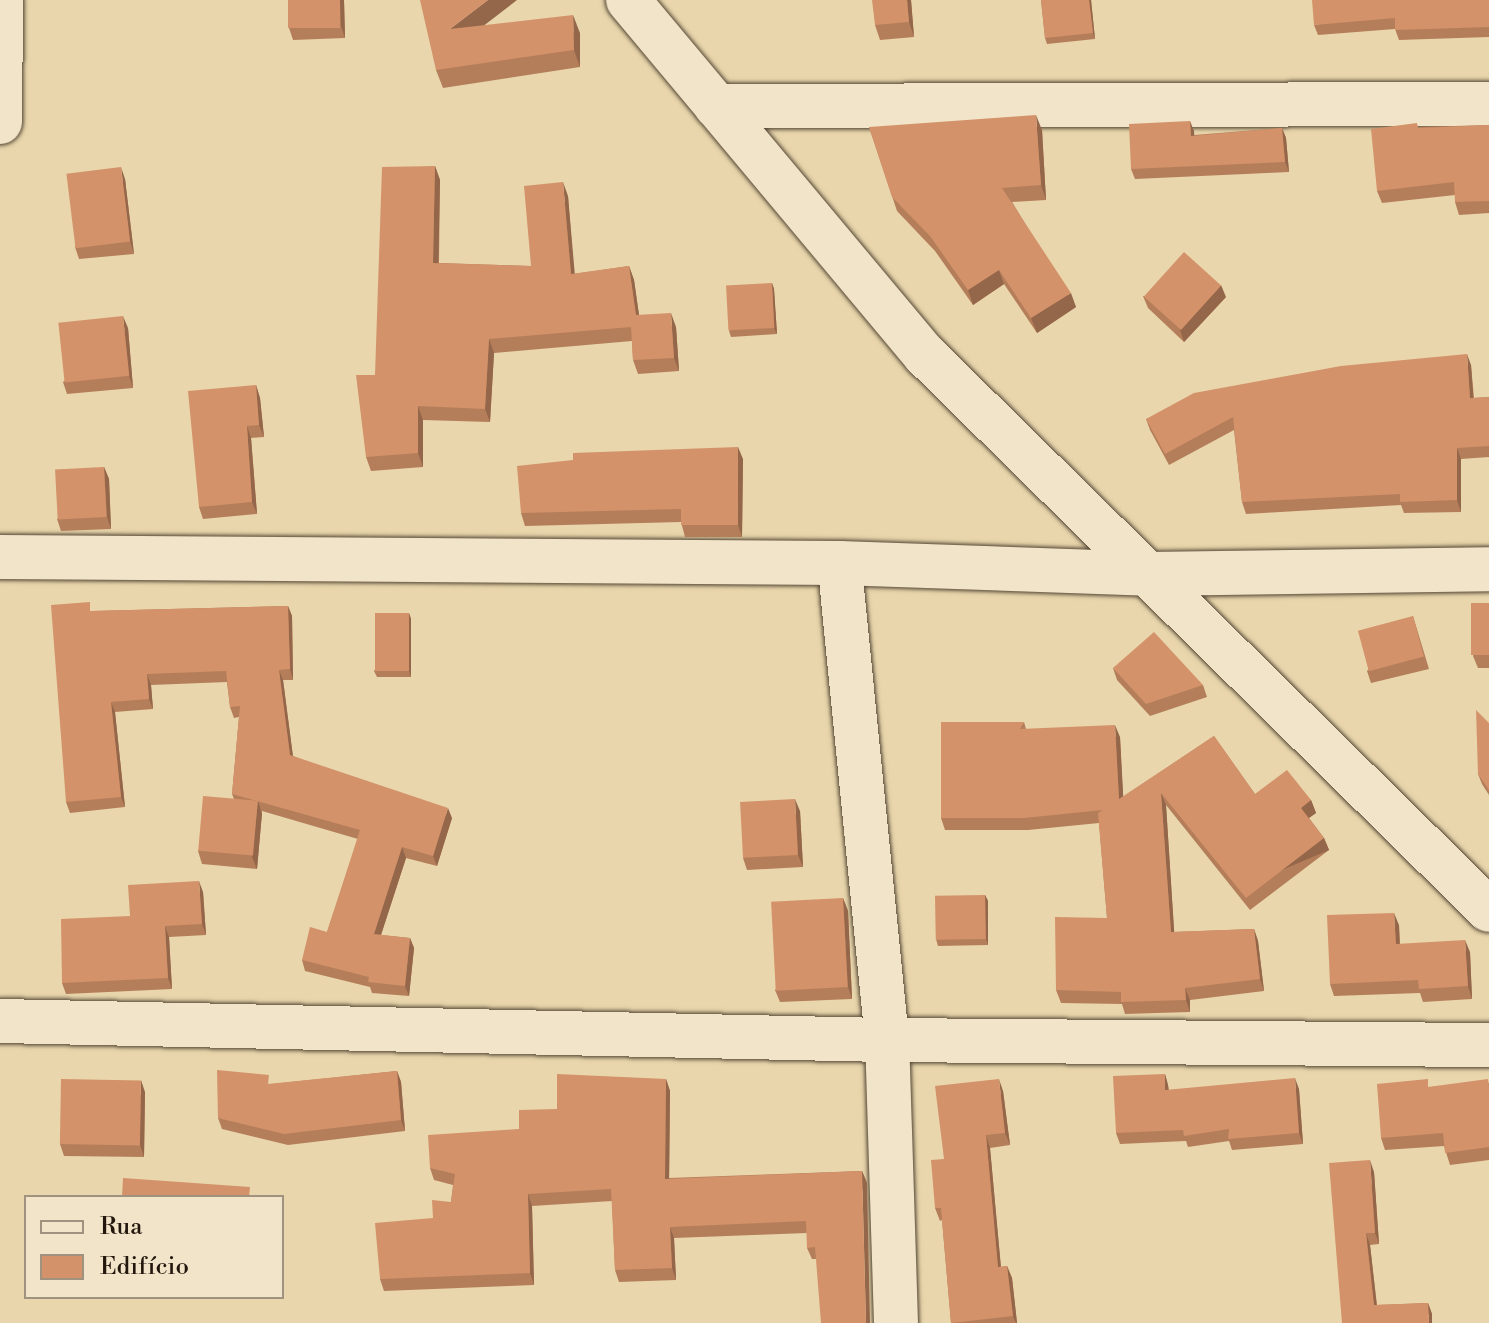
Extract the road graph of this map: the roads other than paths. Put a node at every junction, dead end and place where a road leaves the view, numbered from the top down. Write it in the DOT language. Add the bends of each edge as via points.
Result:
graph roads {
  1 [pos="1,0"];
  2 [pos="628,0"];
  3 [pos="1489,104"];
  4 [pos="716,106"];
  5 [pos="0,122"];
  6 [pos="0,557"];
  7 [pos="839,563"];
  8 [pos="1489,569"];
  9 [pos="1148,574"];
  10 [pos="1489,910"];
  11 [pos="0,1021"];
  12 [pos="887,1040"];
  13 [pos="1489,1045"];
  14 [pos="896,1323"];
  1 -- 5 [label="street"];
  2 -- 4 [label="street"];
  3 -- 4 [label="street"];
  4 -- 9 [label="street" via="925,355"];
  6 -- 7 [label="street"];
  7 -- 9 [label="street"];
  7 -- 12 [label="street"];
  8 -- 9 [label="street"];
  9 -- 10 [label="street"];
  11 -- 12 [label="street"];
  12 -- 13 [label="street"];
  12 -- 14 [label="street"];
}
